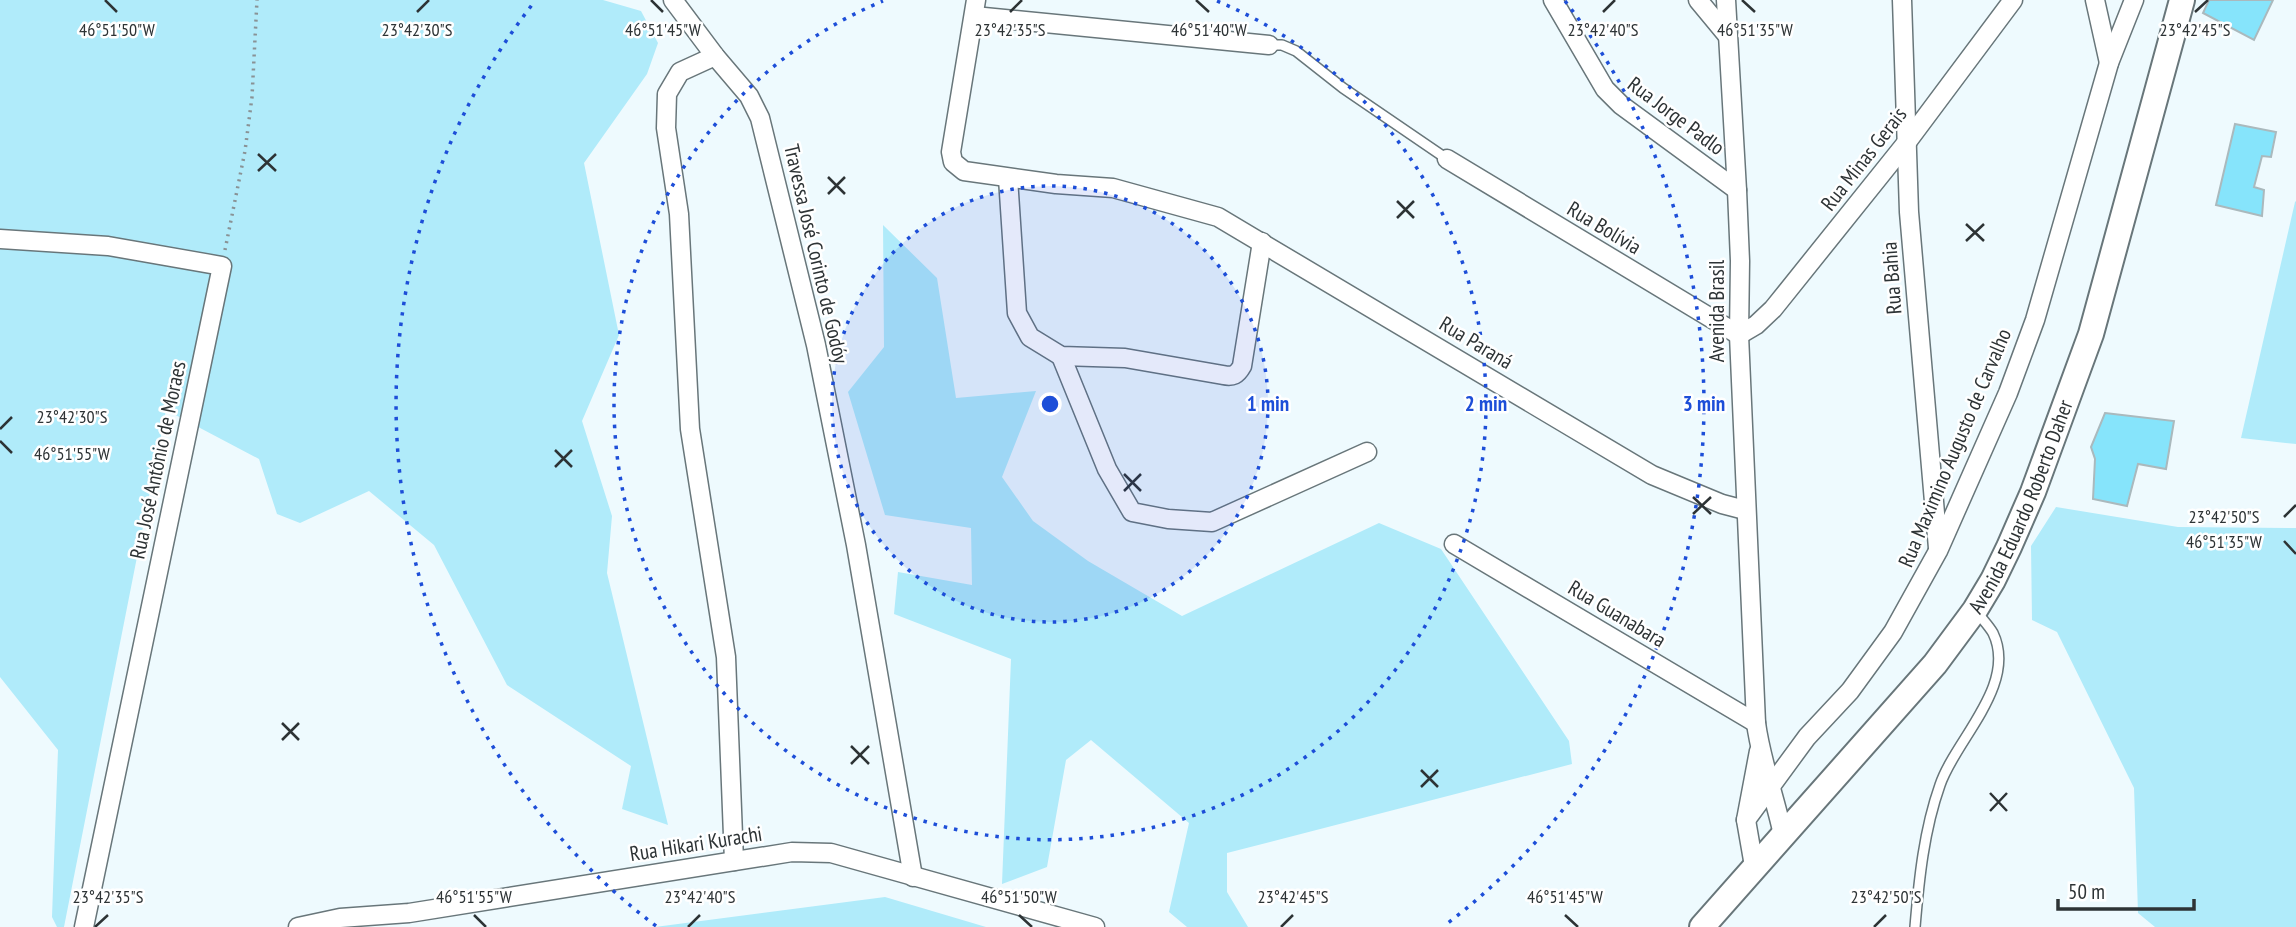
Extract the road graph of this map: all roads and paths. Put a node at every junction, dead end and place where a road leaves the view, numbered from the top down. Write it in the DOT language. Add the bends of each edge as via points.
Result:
graph roads {
  1 [pos="257,0"];
  2 [pos="673,0"];
  3 [pos="1553,0"];
  4 [pos="1698,0"];
  5 [pos="1726,0"];
  6 [pos="1902,0"];
  7 [pos="2013,0"];
  8 [pos="2095,0"];
  9 [pos="2134,0"];
  10 [pos="2182,0"];
  11 [pos="975,8"];
  12 [pos="1727,35"];
  13 [pos="1269,45"];
  14 [pos="715,56"];
  15 [pos="2109,63"];
  16 [pos="1907,142"];
  17 [pos="1447,159"];
  18 [pos="1008,178"];
  19 [pos="1737,190"];
  20 [pos="0,239"];
  21 [pos="1262,242"];
  22 [pos="222,266"];
  23 [pos="1739,335"];
  24 [pos="1061,356"];
  25 [pos="1367,452"];
  26 [pos="1745,510"];
  27 [pos="1454,544"];
  28 [pos="1938,551"];
  29 [pos="1975,610"];
  30 [pos="1756,723"];
  31 [pos="1759,748"];
  32 [pos="1771,783"];
  33 [pos="1746,820"];
  34 [pos="1783,835"];
  35 [pos="734,861"];
  36 [pos="1754,866"];
  37 [pos="913,877"];
  38 [pos="84,927"];
  39 [pos="298,927"];
  40 [pos="1095,927"];
  41 [pos="1702,927"];
  42 [pos="1915,927"];
  1 -- 22 [label="path" via="247,137"];
  2 -- 14 [label="street, Travessa José Corinto de Godóy"];
  3 -- 19 [label="street, Rua Jorge Padlo" via="1605,89"];
  4 -- 12 [label="street"];
  5 -- 12 [label="street, Avenida Brasil"];
  6 -- 16 [label="street, Rua Bahia"];
  7 -- 16 [label="street, Rua Minas Gerais"];
  8 -- 15 [label="street"];
  9 -- 15 [label="street, Rua Maximino Augusto de Carvalho"];
  10 -- 29 [label="main road, Avenida Eduardo Roberto Daher" via="2091,334 2010,547"];
  11 -- 13 [label="street"];
  11 -- 18 [label="street, Rua Paraná" via="951,152 953,162 964,171"];
  12 -- 19 [label="street, Avenida Brasil"];
  13 -- 17 [label="lane" via="1296,51"];
  14 -- 35 [label="street" via="680,72 667,94 666,128 679,214 690,429 726,657"];
  14 -- 37 [label="street, Travessa José Corinto de Godóy" via="749,96 760,118 816,345"];
  15 -- 28 [label="street, Rua Maximino Augusto de Carvalho" via="2035,320"];
  16 -- 23 [label="street, Rua Minas Gerais" via="1773,309"];
  16 -- 28 [label="street, Rua Bahia"];
  17 -- 23 [label="street, Rua Bolívia"];
  18 -- 21 [label="street, Rua Paraná" via="1113,188 1166,201 1218,217"];
  18 -- 24 [label="street" via="1017,313 1030,337"];
  19 -- 23 [label="street, Avenida Brasil"];
  20 -- 22 [label="street" via="108,246"];
  21 -- 24 [label="street" via="1238,374 1231,377 1125,358"];
  21 -- 26 [label="street, Rua Paraná" via="1652,475"];
  22 -- 38 [label="street, Rua José Antônio de Moraes"];
  23 -- 26 [label="street, Avenida Brasil"];
  24 -- 25 [label="street" via="1107,469 1132,512 1212,522"];
  26 -- 30 [label="street, Avenida Brasil"];
  27 -- 30 [label="street, Rua Guanabara"];
  28 -- 32 [label="street, Rua Maximino Augusto de Carvalho" via="1893,632"];
  29 -- 34 [label="main road, Avenida Eduardo Roberto Daher" via="1926,674"];
  29 -- 42 [label="lane" via="1993,634 1995,680 1987,705 1940,783 1929,822"];
  30 -- 31 [label="street, Avenida Brasil"];
  31 -- 32 [label="street, Avenida Brasil"];
  31 -- 33 [label="street, Avenida Brasil"];
  32 -- 33 [label="street, Rua Maximino Augusto de Carvalho"];
  32 -- 34 [label="street"];
  33 -- 36 [label="street, Avenida Brasil"];
  34 -- 36 [label="main road, Avenida Eduardo Roberto Daher"];
  35 -- 37 [label="street, Rua Hikari Kurachi" via="792,852 831,853"];
  35 -- 39 [label="street, Rua Hikari Kurachi"];
  36 -- 41 [label="main road, Avenida Eduardo Roberto Daher"];
  37 -- 40 [label="street, Rua Hikari Kurachi"];
}
